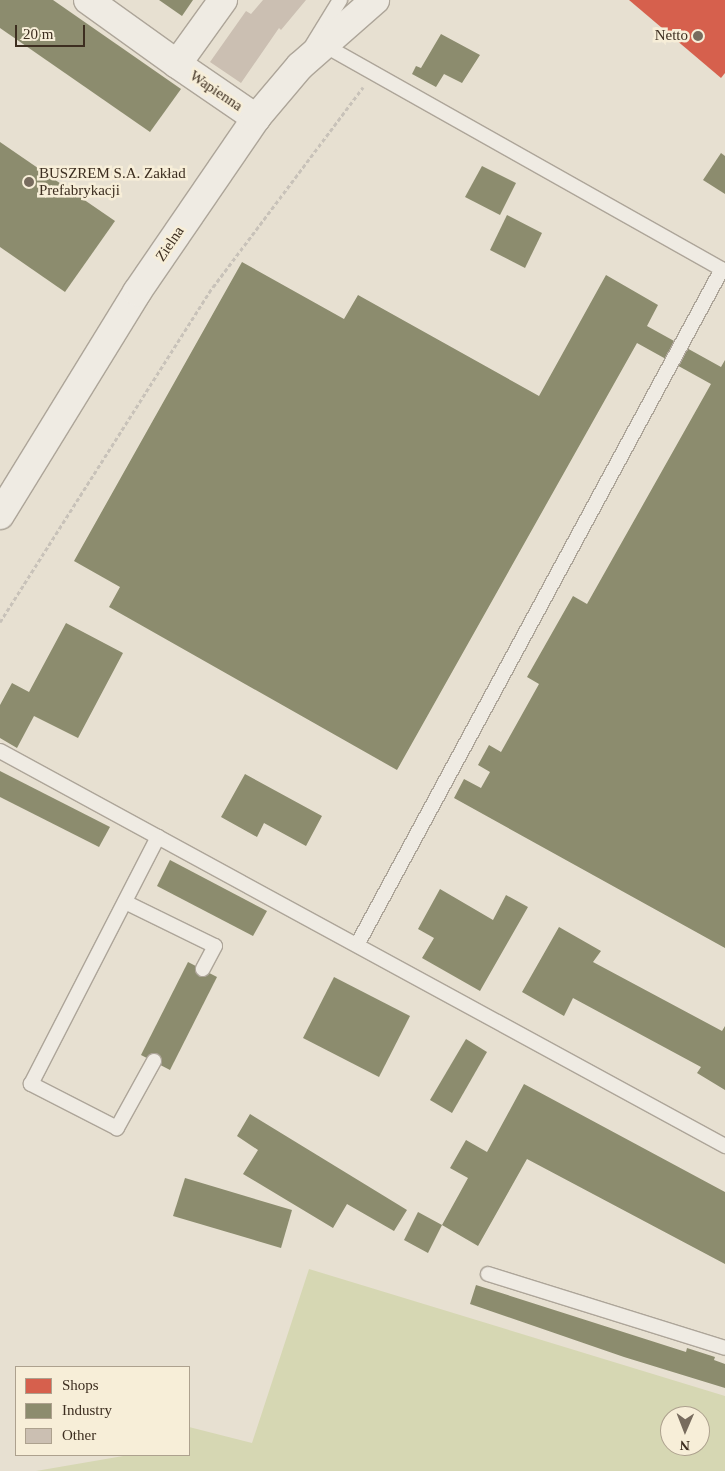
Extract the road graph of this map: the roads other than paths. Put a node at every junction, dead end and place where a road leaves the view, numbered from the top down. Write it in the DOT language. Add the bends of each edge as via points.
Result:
graph roads {
  1 [pos="88,0"];
  2 [pos="222,0"];
  3 [pos="340,0"];
  4 [pos="375,0"];
  5 [pos="324,45"];
  6 [pos="177,64"];
  7 [pos="300,66"];
  8 [pos="256,118"];
  9 [pos="724,270"];
  10 [pos="0,515"];
  11 [pos="0,751"];
  12 [pos="158,838"];
  13 [pos="125,902"];
  14 [pos="357,946"];
  15 [pos="203,970"];
  16 [pos="154,1061"];
  17 [pos="725,1146"];
  18 [pos="488,1274"];
  19 [pos="725,1348"];
  1 -- 6 [label="street, Wapienna"];
  2 -- 6 [label="street, Wapienna"];
  3 -- 7 [label="lane"];
  4 -- 5 [label="street, Zielna"];
  5 -- 7 [label="street, Zielna"];
  5 -- 9 [label="lane"];
  6 -- 8 [label="street, Wapienna"];
  7 -- 8 [label="street, Zielna"];
  8 -- 10 [label="street, Zielna" via="137,292"];
  9 -- 14 [label="lane"];
  11 -- 12 [label="lane"];
  12 -- 13 [label="lane"];
  12 -- 14 [label="lane"];
  13 -- 15 [label="lane" via="215,946"];
  13 -- 16 [label="lane" via="31,1084 117,1128"];
  14 -- 17 [label="lane"];
  18 -- 19 [label="lane"];
}
